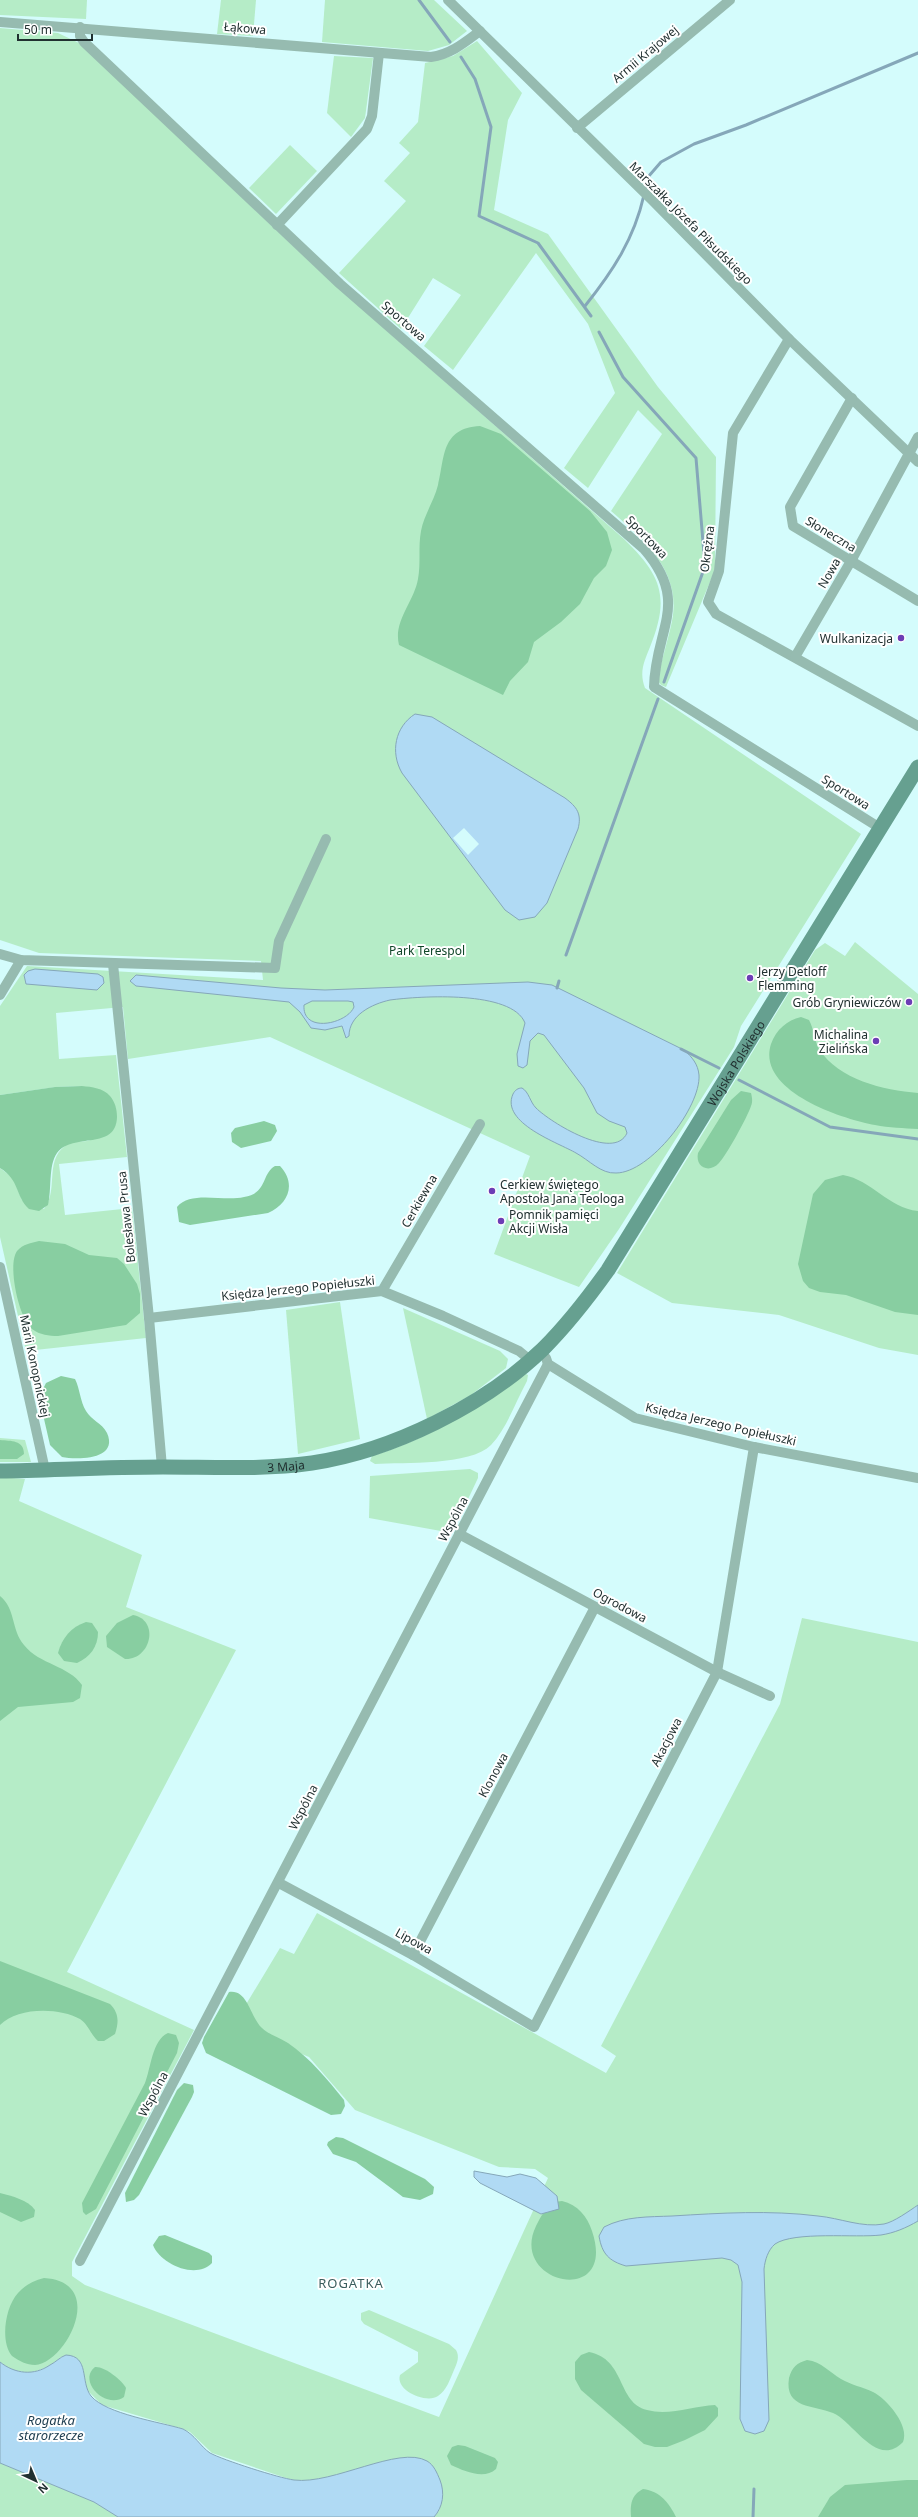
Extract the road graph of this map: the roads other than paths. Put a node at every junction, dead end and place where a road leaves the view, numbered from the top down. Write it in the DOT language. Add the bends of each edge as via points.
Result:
graph roads {
  1 [pos="448,0"];
  2 [pos="730,0"];
  3 [pos="0,22"];
  4 [pos="80,27"];
  5 [pos="480,31"];
  6 [pos="379,53"];
  7 [pos="577,128"];
  8 [pos="277,225"];
  9 [pos="789,339"];
  10 [pos="852,398"];
  11 [pos="918,437"];
  12 [pos="908,453"];
  13 [pos="918,462"];
  14 [pos="851,561"];
  15 [pos="918,601"];
  16 [pos="795,657"];
  17 [pos="918,726"];
  18 [pos="918,767"];
  19 [pos="880,828"];
  20 [pos="326,839"];
  21 [pos="0,954"];
  22 [pos="21,960"];
  23 [pos="113,964"];
  24 [pos="0,995"];
  25 [pos="480,1124"];
  26 [pos="0,1267"];
  27 [pos="382,1292"];
  28 [pos="149,1318"];
  29 [pos="536,1355"];
  30 [pos="548,1364"];
  31 [pos="754,1447"];
  32 [pos="162,1467"];
  33 [pos="0,1470"];
  34 [pos="45,1470"];
  35 [pos="918,1478"];
  36 [pos="459,1534"];
  37 [pos="596,1607"];
  38 [pos="716,1672"];
  39 [pos="770,1696"];
  40 [pos="279,1883"];
  41 [pos="413,1955"];
  42 [pos="534,2027"];
  43 [pos="80,2261"];
  1 -- 5 [label="street, Marszałka Józefa Piłsudskiego"];
  2 -- 7 [label="street, Armii Krajowej"];
  3 -- 4 [label="street, Łąkowa"];
  4 -- 6 [label="street, Łąkowa"];
  4 -- 8 [label="street" via="80,36 84,42"];
  5 -- 6 [label="street, Łąkowa" via="460,47 444,55 431,57"];
  5 -- 7 [label="street, Marszałka Józefa Piłsudskiego"];
  6 -- 8 [label="street" via="372,116 367,129"];
  7 -- 9 [label="street, Marszałka Józefa Piłsudskiego"];
  8 -- 19 [label="street, Sportowa" via="340,284 634,539 653,559 666,581 669,604 654,671 654,687"];
  9 -- 10 [label="street, Marszałka Józefa Piłsudskiego"];
  9 -- 16 [label="street, Okrężna" via="733,433 720,571 708,602 716,614"];
  10 -- 12 [label="street, Marszałka Józefa Piłsudskiego"];
  10 -- 14 [label="street, Słoneczna" via="790,507 793,526"];
  11 -- 12 [label="street, Nowa"];
  12 -- 13 [label="street, Marszałka Józefa Piłsudskiego"];
  12 -- 14 [label="street, Nowa"];
  14 -- 15 [label="street, Słoneczna"];
  14 -- 16 [label="street, Nowa"];
  16 -- 17 [label="street, Okrężna"];
  18 -- 19 [label="street, Wojska Polskiego"];
  19 -- 29 [label="street, Wojska Polskiego" via="608,1270 580,1307"];
  20 -- 23 [label="street" via="279,941 275,968"];
  21 -- 22 [label="street"];
  22 -- 23 [label="street"];
  22 -- 24 [label="street"];
  23 -- 28 [label="street, Bolesława Prusa"];
  25 -- 27 [label="street, Cerkiewna"];
  26 -- 34 [label="street, Marii Konopnickiej"];
  27 -- 28 [label="street, Księdza Jerzego Popiełuszki"];
  27 -- 29 [label="street, Księdza Jerzego Popiełuszki" via="520,1351"];
  28 -- 32 [label="street, Bolesława Prusa"];
  29 -- 30 [label="street"];
  29 -- 32 [label="street, 3 Maja" via="480,1397 446,1417 410,1434 365,1450 313,1462 265,1467"];
  30 -- 31 [label="street, Księdza Jerzego Popiełuszki" via="635,1418"];
  30 -- 36 [label="street, Wspólna"];
  31 -- 35 [label="street, Księdza Jerzego Popiełuszki"];
  31 -- 38 [label="street, Akacjowa"];
  32 -- 34 [label="street, 3 Maja"];
  33 -- 34 [label="street, 3 Maja"];
  36 -- 37 [label="street, Ogrodowa"];
  36 -- 40 [label="street, Wspólna"];
  37 -- 38 [label="street, Ogrodowa"];
  37 -- 41 [label="street, Klonowa"];
  38 -- 39 [label="street, Ogrodowa"];
  38 -- 42 [label="street, Akacjowa"];
  40 -- 41 [label="street, Lipowa"];
  40 -- 43 [label="street, Wspólna"];
  41 -- 42 [label="street, Lipowa"];
}
